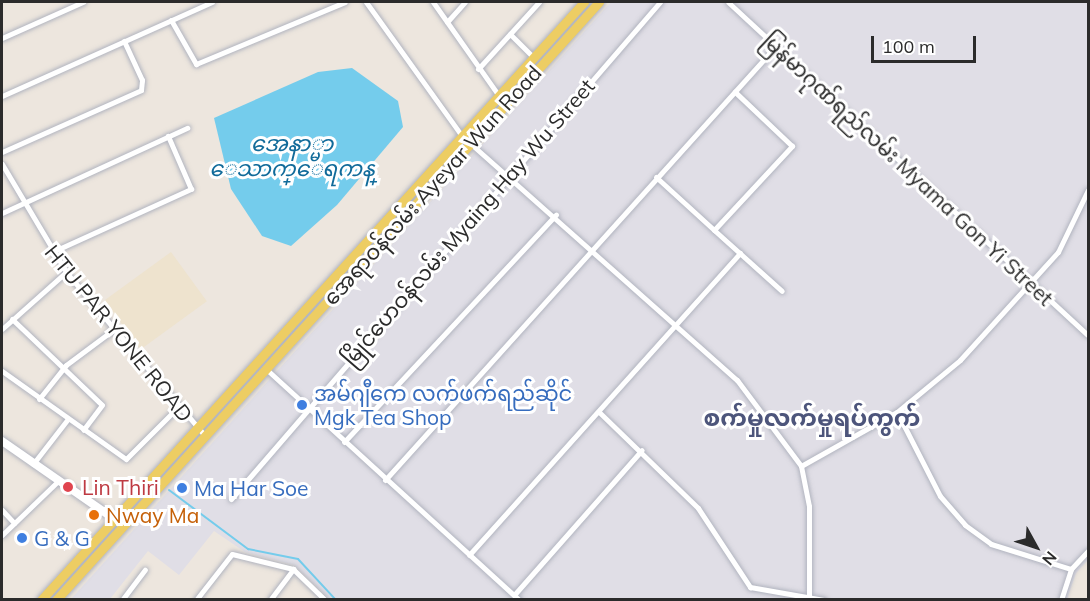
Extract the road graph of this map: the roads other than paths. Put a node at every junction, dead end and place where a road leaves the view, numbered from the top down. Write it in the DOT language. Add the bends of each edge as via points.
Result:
graph roads {
  1 [pos="83,2"];
  2 [pos="212,2"];
  3 [pos="345,2"];
  4 [pos="366,2"];
  5 [pos="434,2"];
  6 [pos="465,2"];
  7 [pos="538,2"];
  8 [pos="584,2"];
  9 [pos="599,2"];
  10 [pos="660,2"];
  11 [pos="728,2"];
  12 [pos="171,20"];
  13 [pos="447,22"];
  14 [pos="510,34"];
  15 [pos="2,38"];
  16 [pos="124,41"];
  17 [pos="775,47"];
  18 [pos="533,57"];
  19 [pos="478,69"];
  20 [pos="735,92"];
  21 [pos="2,96"];
  22 [pos="499,96"];
  23 [pos="187,128"];
  24 [pos="168,136"];
  25 [pos="462,136"];
  26 [pos="471,143"];
  27 [pos="2,153"];
  28 [pos="2,164"];
  29 [pos="508,174"];
  30 [pos="656,177"];
  31 [pos="1089,190"];
  32 [pos="21,203"];
  33 [pos="2,213"];
  34 [pos="556,215"];
  35 [pos="714,230"];
  36 [pos="592,249"];
  37 [pos="51,252"];
  38 [pos="740,253"];
  39 [pos="66,272"];
  40 [pos="1034,284"];
  41 [pos="782,291"];
  42 [pos="12,319"];
  43 [pos="675,324"];
  44 [pos="2,329"];
  45 [pos="113,330"];
  46 [pos="1089,335"];
  47 [pos="66,364"];
  48 [pos="261,365"];
  49 [pos="2,371"];
  50 [pos="39,399"];
  51 [pos="179,406"];
  52 [pos="307,408"];
  53 [pos="599,412"];
  54 [pos="897,412"];
  55 [pos="68,420"];
  56 [pos="83,430"];
  57 [pos="202,433"];
  58 [pos="344,442"];
  59 [pos="3,444"];
  60 [pos="642,450"];
  61 [pos="33,464"];
  62 [pos="801,466"];
  63 [pos="385,480"];
  64 [pos="57,482"];
  65 [pos="231,499"];
  66 [pos="2,510"];
  67 [pos="115,519"];
  68 [pos="14,523"];
  69 [pos="123,525"];
  70 [pos="2,535"];
  71 [pos="1089,551"];
  72 [pos="469,555"];
  73 [pos="292,569"];
  74 [pos="1071,569"];
  75 [pos="146,570"];
  76 [pos="517,597"];
  77 [pos="809,598"];
  78 [pos="41,600"];
  79 [pos="56,600"];
  80 [pos="122,600"];
  81 [pos="196,600"];
  82 [pos="270,600"];
  83 [pos="325,600"];
  84 [pos="824,600"];
  85 [pos="1061,600"];
  1 -- 15 [label="street"];
  2 -- 12 [label="street"];
  3 -- 12 [label="street" via="200,63 189,60"];
  4 -- 25 [label="street"];
  5 -- 13 [label="street"];
  6 -- 13 [label="street"];
  7 -- 14 [label="street"];
  8 -- 18 [label="main road, အေရာဝန်လမ်း Ayeyar Wun Road"];
  9 -- 26 [label="main road, အေရာဝန်လမ်း Ayeyar Wun Road"];
  10 -- 29 [label="street, မြိုင်ဟေဝန်လမ်း Myaing Hay Wu Street"];
  11 -- 17 [label="street, မြန်မာဂုဏ်ရည်လမ်း Myama Gon Yi Street"];
  12 -- 16 [label="street"];
  13 -- 19 [label="street"];
  14 -- 18 [label="street"];
  14 -- 19 [label="street"];
  16 -- 21 [label="street"];
  16 -- 27 [label="street" via="142,80 141,90"];
  17 -- 20 [label="street"];
  17 -- 40 [label="street, မြန်မာဂုဏ်ရည်လမ်း Myama Gon Yi Street"];
  18 -- 22 [label="main road, အေရာဝန်လမ်း Ayeyar Wun Road"];
  19 -- 22 [label="street"];
  20 -- 30 [label="street"];
  20 -- 35 [label="street" via="792,146"];
  22 -- 25 [label="main road, အေရာဝန်လမ်း Ayeyar Wun Road"];
  23 -- 24 [label="street"];
  24 -- 32 [label="street"];
  24 -- 37 [label="street" via="191,189"];
  25 -- 26 [label="street"];
  25 -- 48 [label="main road, အေရာဝန်လမ်း Ayeyar Wun Road"];
  26 -- 29 [label="street"];
  26 -- 48 [label="main road, အေရာဝန်လမ်း Ayeyar Wun Road"];
  28 -- 32 [label="street, HTU PAR YONE ROAD"];
  29 -- 34 [label="street"];
  29 -- 52 [label="street, မြိုင်ဟေဝန်လမ်း Myaing Hay Wu Street"];
  30 -- 35 [label="street"];
  30 -- 36 [label="street"];
  31 -- 40 [label="street" via="1071,234"];
  32 -- 33 [label="street"];
  32 -- 37 [label="street, HTU PAR YONE ROAD"];
  34 -- 36 [label="street"];
  34 -- 58 [label="street"];
  35 -- 38 [label="street"];
  36 -- 43 [label="street"];
  36 -- 63 [label="street"];
  37 -- 39 [label="street, HTU PAR YONE ROAD"];
  38 -- 41 [label="street"];
  38 -- 43 [label="street"];
  39 -- 42 [label="street"];
  39 -- 45 [label="street, HTU PAR YONE ROAD"];
  40 -- 46 [label="street, မြန်မာဂုဏ်ရည်လမ်း Myama Gon Yi Street"];
  40 -- 54 [label="street" via="960,360"];
  42 -- 44 [label="street"];
  42 -- 47 [label="street"];
  43 -- 53 [label="street"];
  43 -- 62 [label="street" via="737,380"];
  45 -- 47 [label="street"];
  45 -- 51 [label="street, HTU PAR YONE ROAD"];
  47 -- 50 [label="street"];
  47 -- 56 [label="street" via="102,405"];
  48 -- 52 [label="street"];
  48 -- 57 [label="main road"];
  49 -- 50 [label="street"];
  50 -- 55 [label="street"];
  51 -- 56 [label="street" via="126,459"];
  51 -- 57 [label="street, HTU PAR YONE ROAD"];
  52 -- 58 [label="street"];
  52 -- 65 [label="street, မြိုင်ဟေဝန်လမ်း Myaing Hay Wu Street"];
  53 -- 60 [label="street"];
  53 -- 72 [label="street"];
  54 -- 62 [label="street"];
  54 -- 74 [label="street" via="940,496 965,525 991,544"];
  55 -- 56 [label="street"];
  55 -- 61 [label="street"];
  57 -- 67 [label="main road"];
  57 -- 69 [label="main road"];
  58 -- 63 [label="street"];
  59 -- 61 [label="main road"];
  60 -- 76 [label="street"];
  60 -- 77 [label="street" via="698,508 750,587"];
  61 -- 64 [label="main road"];
  62 -- 77 [label="street" via="809,506"];
  63 -- 72 [label="street"];
  64 -- 67 [label="main road"];
  64 -- 68 [label="street"];
  66 -- 68 [label="street"];
  67 -- 69 [label="main road"];
  67 -- 78 [label="main road"];
  68 -- 70 [label="street"];
  69 -- 79 [label="main road"];
  71 -- 74 [label="street"];
  72 -- 76 [label="street"];
  73 -- 81 [label="street" via="232,554"];
  73 -- 82 [label="street"];
  73 -- 83 [label="street"];
  74 -- 85 [label="street"];
  75 -- 80 [label="street"];
  77 -- 84 [label="street"];
}
